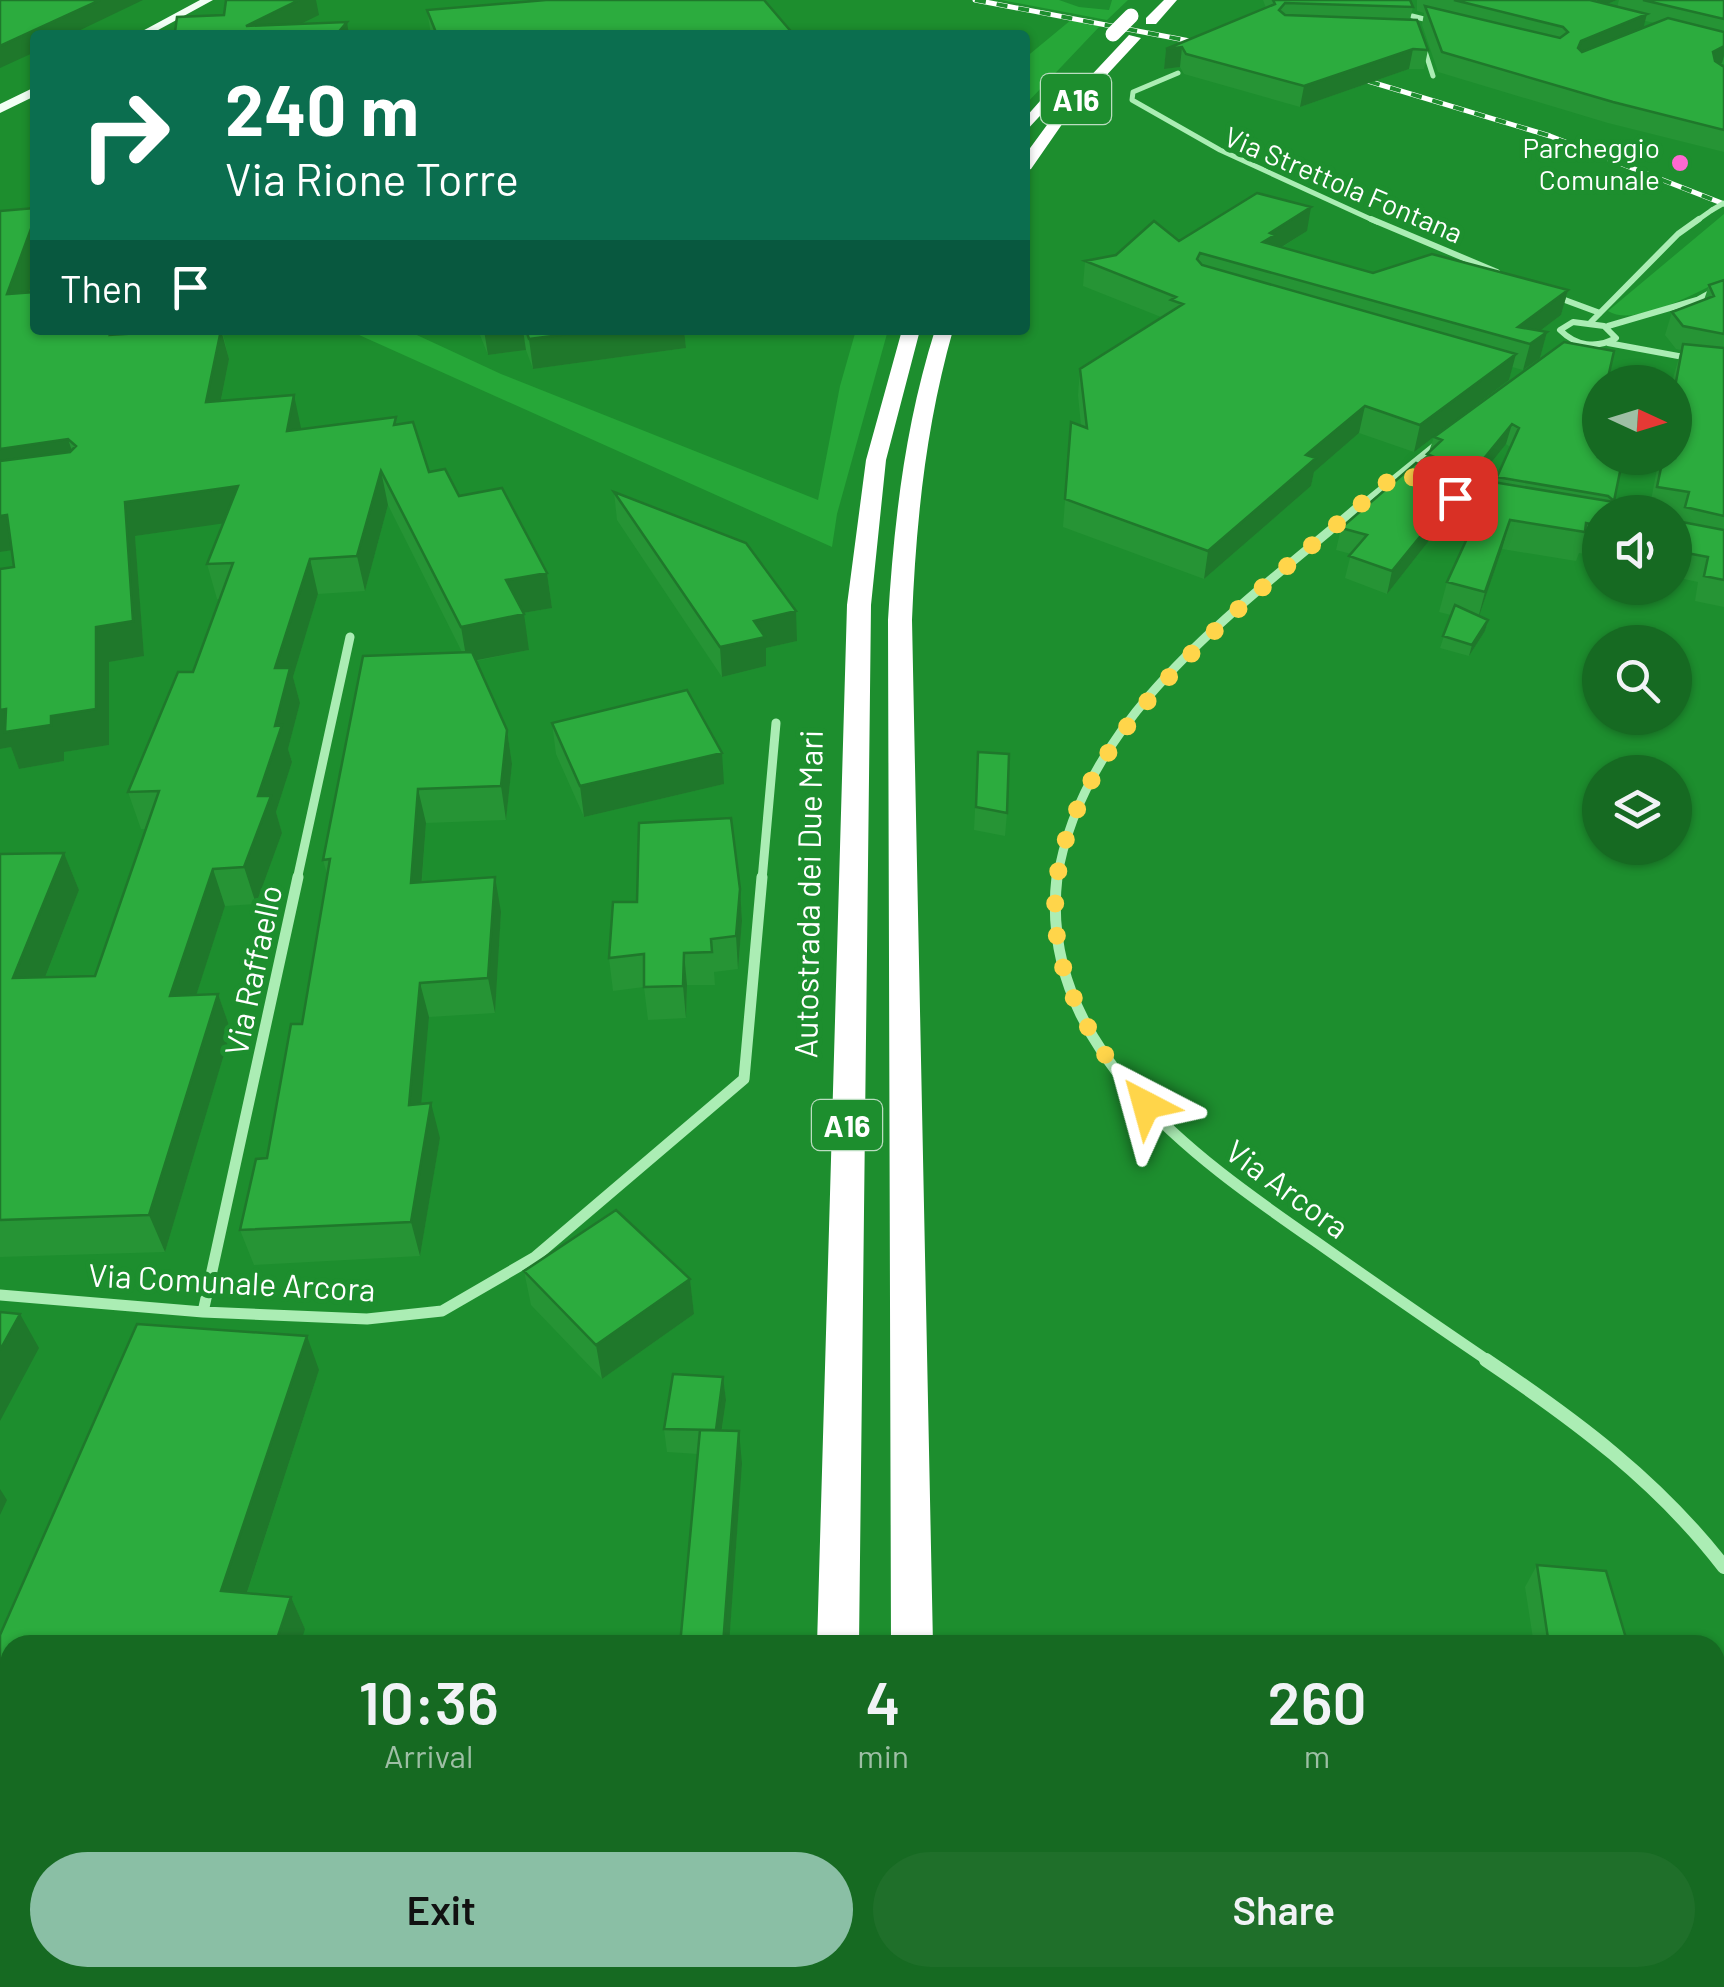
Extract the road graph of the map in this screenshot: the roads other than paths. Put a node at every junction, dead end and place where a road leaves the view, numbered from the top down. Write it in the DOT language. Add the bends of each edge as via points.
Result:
graph roads {
  1 [pos="208,0"];
  2 [pos="1171,0"];
  3 [pos="1407,2"];
  4 [pos="1135,12"];
  5 [pos="1412,16"];
  6 [pos="1448,25"];
  7 [pos="151,30"];
  8 [pos="1101,46"];
  9 [pos="1077,69"];
  10 [pos="1178,73"];
  11 [pos="1434,76"];
  12 [pos="30,94"];
  13 [pos="0,109"];
  14 [pos="1030,121"];
  15 [pos="1030,159"];
  16 [pos="1724,203"];
  17 [pos="1500,274"];
  18 [pos="1724,285"];
  19 [pos="1550,294"];
  20 [pos="1600,313"];
  21 [pos="1591,322"];
  22 [pos="1606,327"];
  23 [pos="910,335"];
  24 [pos="943,335"];
  25 [pos="1574,341"];
  26 [pos="1608,343"];
  27 [pos="1562,350"];
  28 [pos="1705,361"];
  29 [pos="1447,436"];
  30 [pos="1400,471"];
  31 [pos="1414,478"];
  32 [pos="1441,491"];
  33 [pos="1509,508"];
  34 [pos="350,638"];
  35 [pos="776,724"];
  36 [pos="0,1295"];
  37 [pos="203,1312"];
  38 [pos="1724,1567"];
  39 [pos="838,1635"];
  40 [pos="912,1635"];
  1 -- 7 [label="main road"];
  2 -- 15 [label="highway, A16" via="1060,117"];
  3 -- 5 [label="street"];
  4 -- 8 [label="highway, A16, bridge"];
  5 -- 6 [label="street"];
  5 -- 11 [label="street"];
  9 -- 14 [label="highway, A16"];
  10 -- 17 [label="street, Via Strettola Fontana" via="1133,92 1132,100 1248,168"];
  12 -- 13 [label="main road"];
  16 -- 20 [label="street, bridge" via="1678,234"];
  18 -- 22 [label="street" via="1697,300"];
  19 -- 20 [label="street"];
  20 -- 21 [label="street"];
  21 -- 22 [label="street"];
  21 -- 25 [label="street" via="1562,326"];
  22 -- 26 [label="street" via="1616,334"];
  23 -- 39 [label="highway, Autostrada dei Due Mari / A16" via="880,444 859,605"];
  24 -- 40 [label="highway, A16" via="903,541 900,620"];
  25 -- 26 [label="street"];
  25 -- 27 [label="street"];
  26 -- 28 [label="street"];
  29 -- 30 [label="street, Via Arcora"];
  30 -- 31 [label="street"];
  30 -- 38 [label="street, Via Arcora" via="1208,638 1094,770 1067,827 1056,881 1056,933 1072,1001 1126,1083 1188,1149 1607,1444 1704,1538"];
  32 -- 33 [label="street"];
  34 -- 37 [label="street, Via Raffaello"];
  35 -- 37 [label="street, Via Comunale Arcora" via="744,1079 535,1257 442,1310 368,1319"];
  36 -- 37 [label="street, Via Comunale Arcora"];
}
